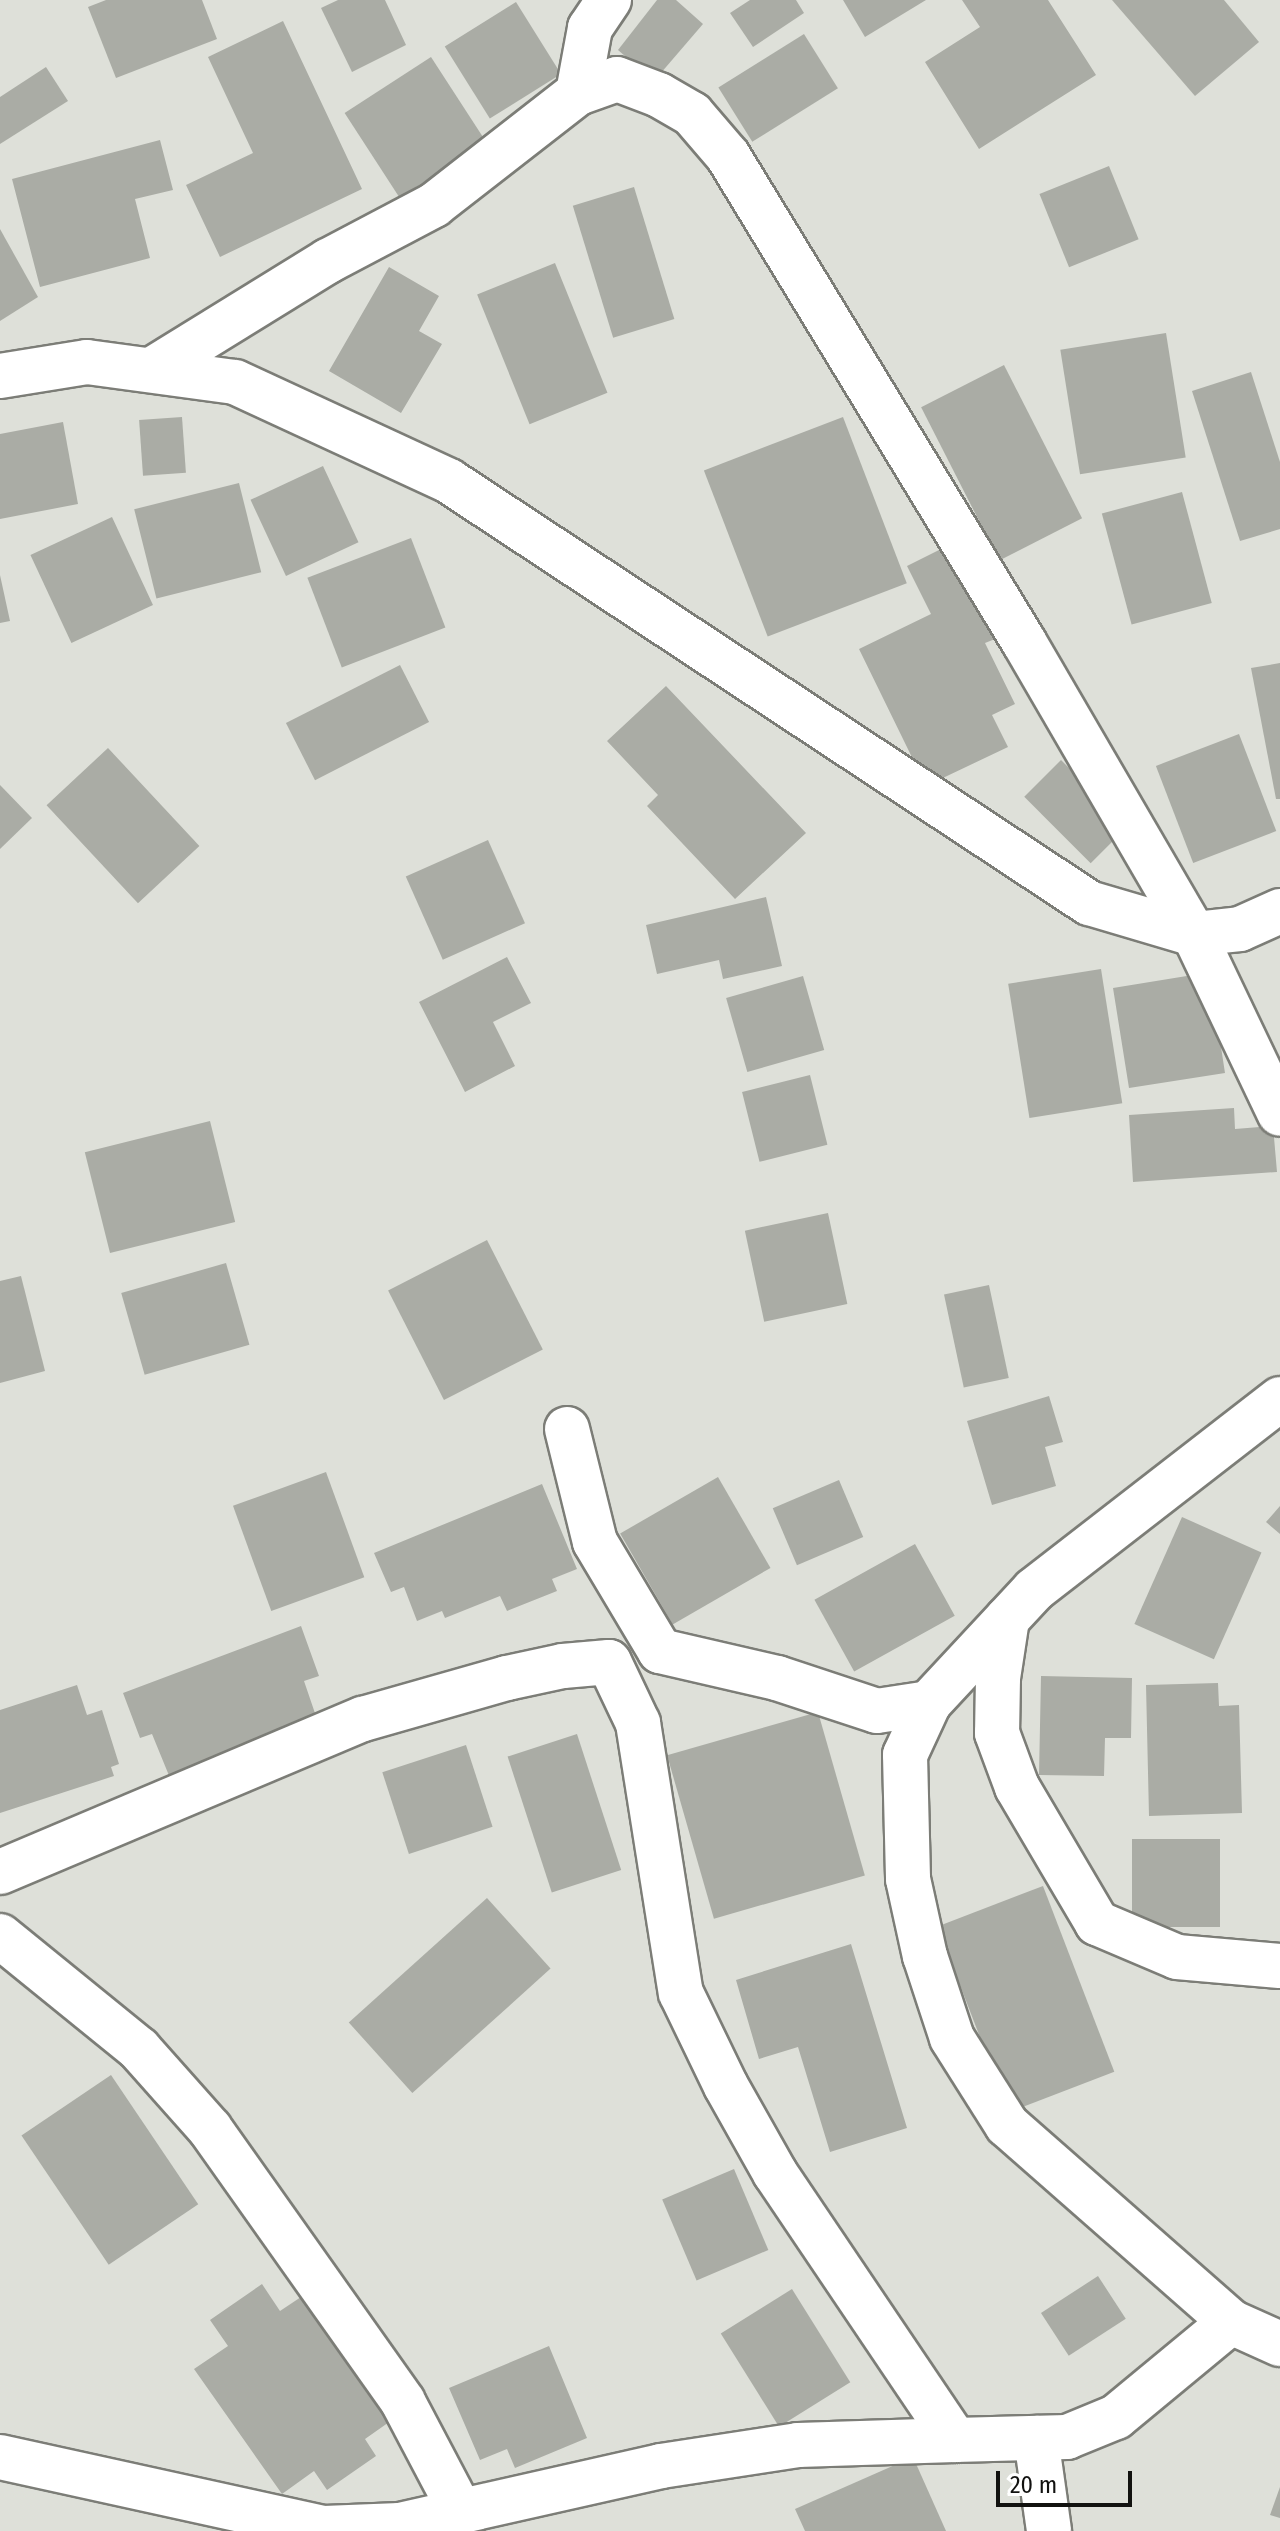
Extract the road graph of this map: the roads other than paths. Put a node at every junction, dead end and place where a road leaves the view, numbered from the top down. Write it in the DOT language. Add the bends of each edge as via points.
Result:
graph roads {
  1 [pos="609,0"];
  2 [pos="578,93"];
  3 [pos="153,369"];
  4 [pos="0,376"];
  5 [pos="1280,911"];
  6 [pos="1194,934"];
  7 [pos="1280,1114"];
  8 [pos="1280,1399"];
  9 [pos="567,1429"];
  10 [pos="1007,1619"];
  11 [pos="929,1703"];
  12 [pos="0,1872"];
  13 [pos="0,1936"];
  14 [pos="1280,1966"];
  15 [pos="1231,2322"];
  16 [pos="1280,2344"];
  17 [pos="1036,2438"];
  18 [pos="955,2440"];
  19 [pos="0,2457"];
  20 [pos="461,2512"];
  21 [pos="1049,2531"];
  1 -- 2 [label="street" via="590,28"];
  2 -- 3 [label="street" via="434,205 328,261"];
  2 -- 6 [label="street" via="617,79 659,95 692,114 728,156 1024,642"];
  3 -- 4 [label="street" via="87,362"];
  3 -- 6 [label="street" via="235,382 449,481 1089,903"];
  5 -- 6 [label="street" via="1240,929"];
  6 -- 7 [label="street"];
  8 -- 10 [label="street" via="1034,1590"];
  9 -- 11 [label="street" via="595,1542 660,1651 777,1678 877,1711"];
  10 -- 11 [label="street"];
  10 -- 14 [label="street" via="997,1733 1017,1787 1097,1923 1177,1957"];
  11 -- 15 [label="street" via="905,1755 908,1879 925,1956 952,2038 1007,2125"];
  12 -- 18 [label="street" via="363,1719 507,1678 609,1662 638,1723 681,1993 775,2173"];
  13 -- 20 [label="street" via="139,2049 210,2129 403,2402"];
  15 -- 16 [label="street"];
  15 -- 17 [label="street" via="1116,2417 1067,2437"];
  17 -- 18 [label="street"];
  17 -- 21 [label="street"];
  18 -- 20 [label="street" via="798,2445 661,2466"];
  19 -- 20 [label="street" via="324,2528 400,2525"];
}
